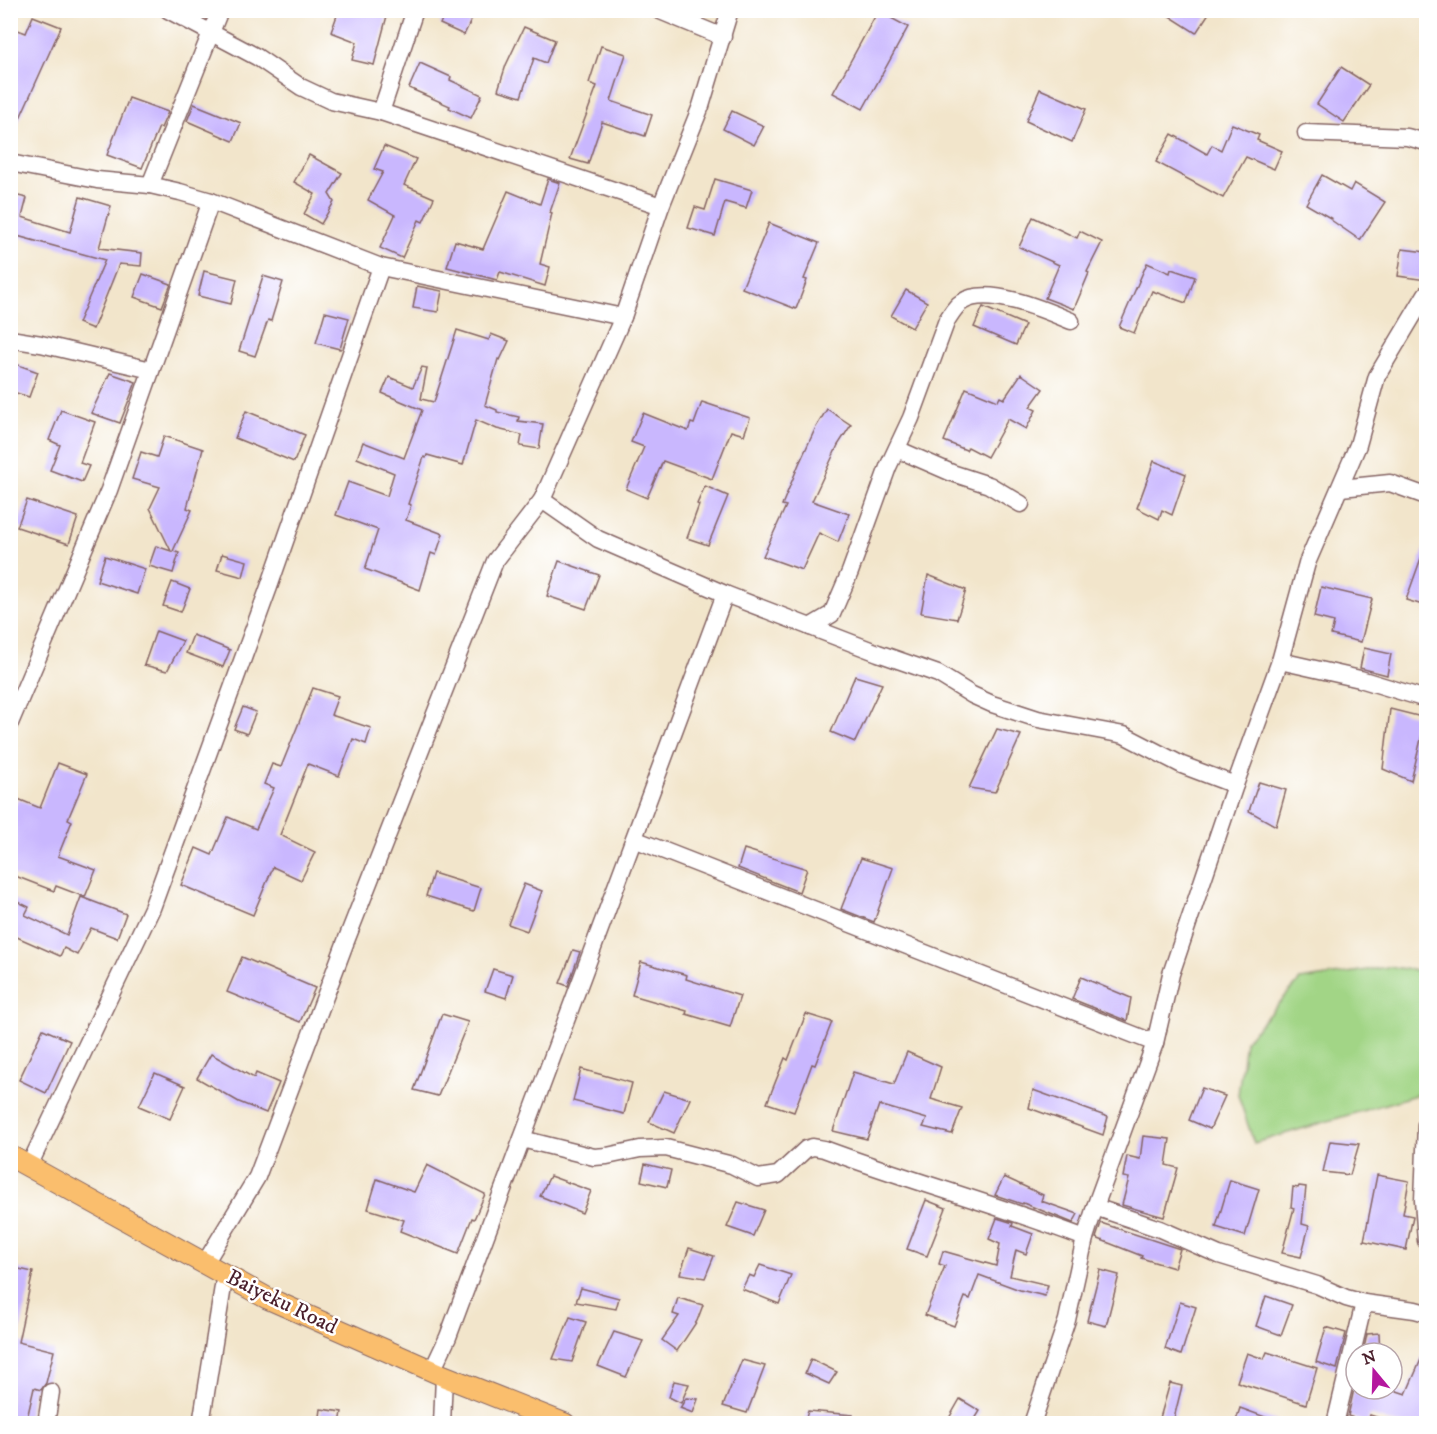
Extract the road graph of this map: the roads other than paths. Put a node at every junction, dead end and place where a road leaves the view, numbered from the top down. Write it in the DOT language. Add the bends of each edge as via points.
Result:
graph roads {
  1 [pos="168,10"];
  2 [pos="220,10"];
  3 [pos="416,10"];
  4 [pos="658,10"];
  5 [pos="730,10"];
  6 [pos="210,33"];
  7 [pos="723,37"];
  8 [pos="381,112"];
  9 [pos="1306,133"];
  10 [pos="1426,142"];
  11 [pos="10,163"];
  12 [pos="150,185"];
  13 [pos="211,201"];
  14 [pos="661,206"];
  15 [pos="381,267"];
  16 [pos="1426,294"];
  17 [pos="623,317"];
  18 [pos="1071,321"];
  19 [pos="10,339"];
  20 [pos="151,370"];
  21 [pos="897,448"];
  22 [pos="1341,488"];
  23 [pos="1426,496"];
  24 [pos="542,500"];
  25 [pos="1022,504"];
  26 [pos="725,594"];
  27 [pos="810,627"];
  28 [pos="1280,661"];
  29 [pos="1426,699"];
  30 [pos="10,723"];
  31 [pos="1235,785"];
  32 [pos="634,839"];
  33 [pos="1155,1043"];
  34 [pos="1426,1124"];
  35 [pos="522,1139"];
  36 [pos="10,1156"];
  37 [pos="29,1167"];
  38 [pos="1095,1207"];
  39 [pos="1085,1238"];
  40 [pos="1426,1241"];
  41 [pos="205,1263"];
  42 [pos="225,1274"];
  43 [pos="1364,1303"];
  44 [pos="1423,1307"];
  45 [pos="438,1374"];
  46 [pos="51,1392"];
  47 [pos="46,1424"];
  48 [pos="201,1424"];
  49 [pos="442,1424"];
  50 [pos="565,1424"];
  51 [pos="1032,1424"];
  52 [pos="1335,1424"];
  1 -- 6 [label="street"];
  2 -- 6 [label="street"];
  3 -- 8 [label="street"];
  4 -- 7 [label="street"];
  5 -- 7 [label="street"];
  6 -- 8 [label="street" via="331,101"];
  6 -- 12 [label="street"];
  7 -- 14 [label="street" via="701,106"];
  8 -- 14 [label="street"];
  9 -- 10 [label="street" via="1407,136"];
  11 -- 12 [label="street" via="97,180"];
  12 -- 13 [label="street"];
  13 -- 15 [label="street"];
  13 -- 20 [label="street"];
  14 -- 17 [label="street"];
  15 -- 17 [label="street"];
  15 -- 37 [label="street" via="152,908"];
  16 -- 22 [label="street" via="1377,376 1358,445"];
  17 -- 24 [label="street"];
  18 -- 21 [label="street" via="1035,306 981,295 961,302 947,320"];
  19 -- 20 [label="street"];
  20 -- 30 [label="street" via="109,490"];
  21 -- 25 [label="street" via="989,485"];
  21 -- 27 [label="street" via="832,614"];
  22 -- 23 [label="street" via="1390,483"];
  22 -- 28 [label="street" via="1307,563"];
  24 -- 26 [label="street" via="598,539"];
  24 -- 41 [label="street" via="495,561 257,1177"];
  26 -- 27 [label="street"];
  26 -- 32 [label="street"];
  27 -- 31 [label="street" via="938,674 992,704 1038,719 1124,735 1182,765"];
  28 -- 29 [label="street"];
  28 -- 31 [label="street"];
  31 -- 33 [label="street" via="1171,974"];
  32 -- 33 [label="street"];
  32 -- 35 [label="street"];
  33 -- 38 [label="street"];
  34 -- 40 [label="street"];
  35 -- 39 [label="street" via="594,1157 666,1148 732,1165 758,1178 778,1175 813,1147"];
  35 -- 45 [label="street" via="448,1337"];
  36 -- 37 [label="main road, Baiyeku Road"];
  37 -- 41 [label="main road, Baiyeku Road"];
  38 -- 39 [label="street"];
  38 -- 43 [label="street" via="1219,1255"];
  39 -- 51 [label="street" via="1067,1320"];
  41 -- 42 [label="main road, Baiyeku Road"];
  42 -- 45 [label="main road, Baiyeku Road" via="267,1298"];
  42 -- 48 [label="street"];
  43 -- 44 [label="street"];
  43 -- 52 [label="street"];
  45 -- 49 [label="street"];
  45 -- 50 [label="main road, Baiyeku Road"];
  46 -- 47 [label="street"];
}
